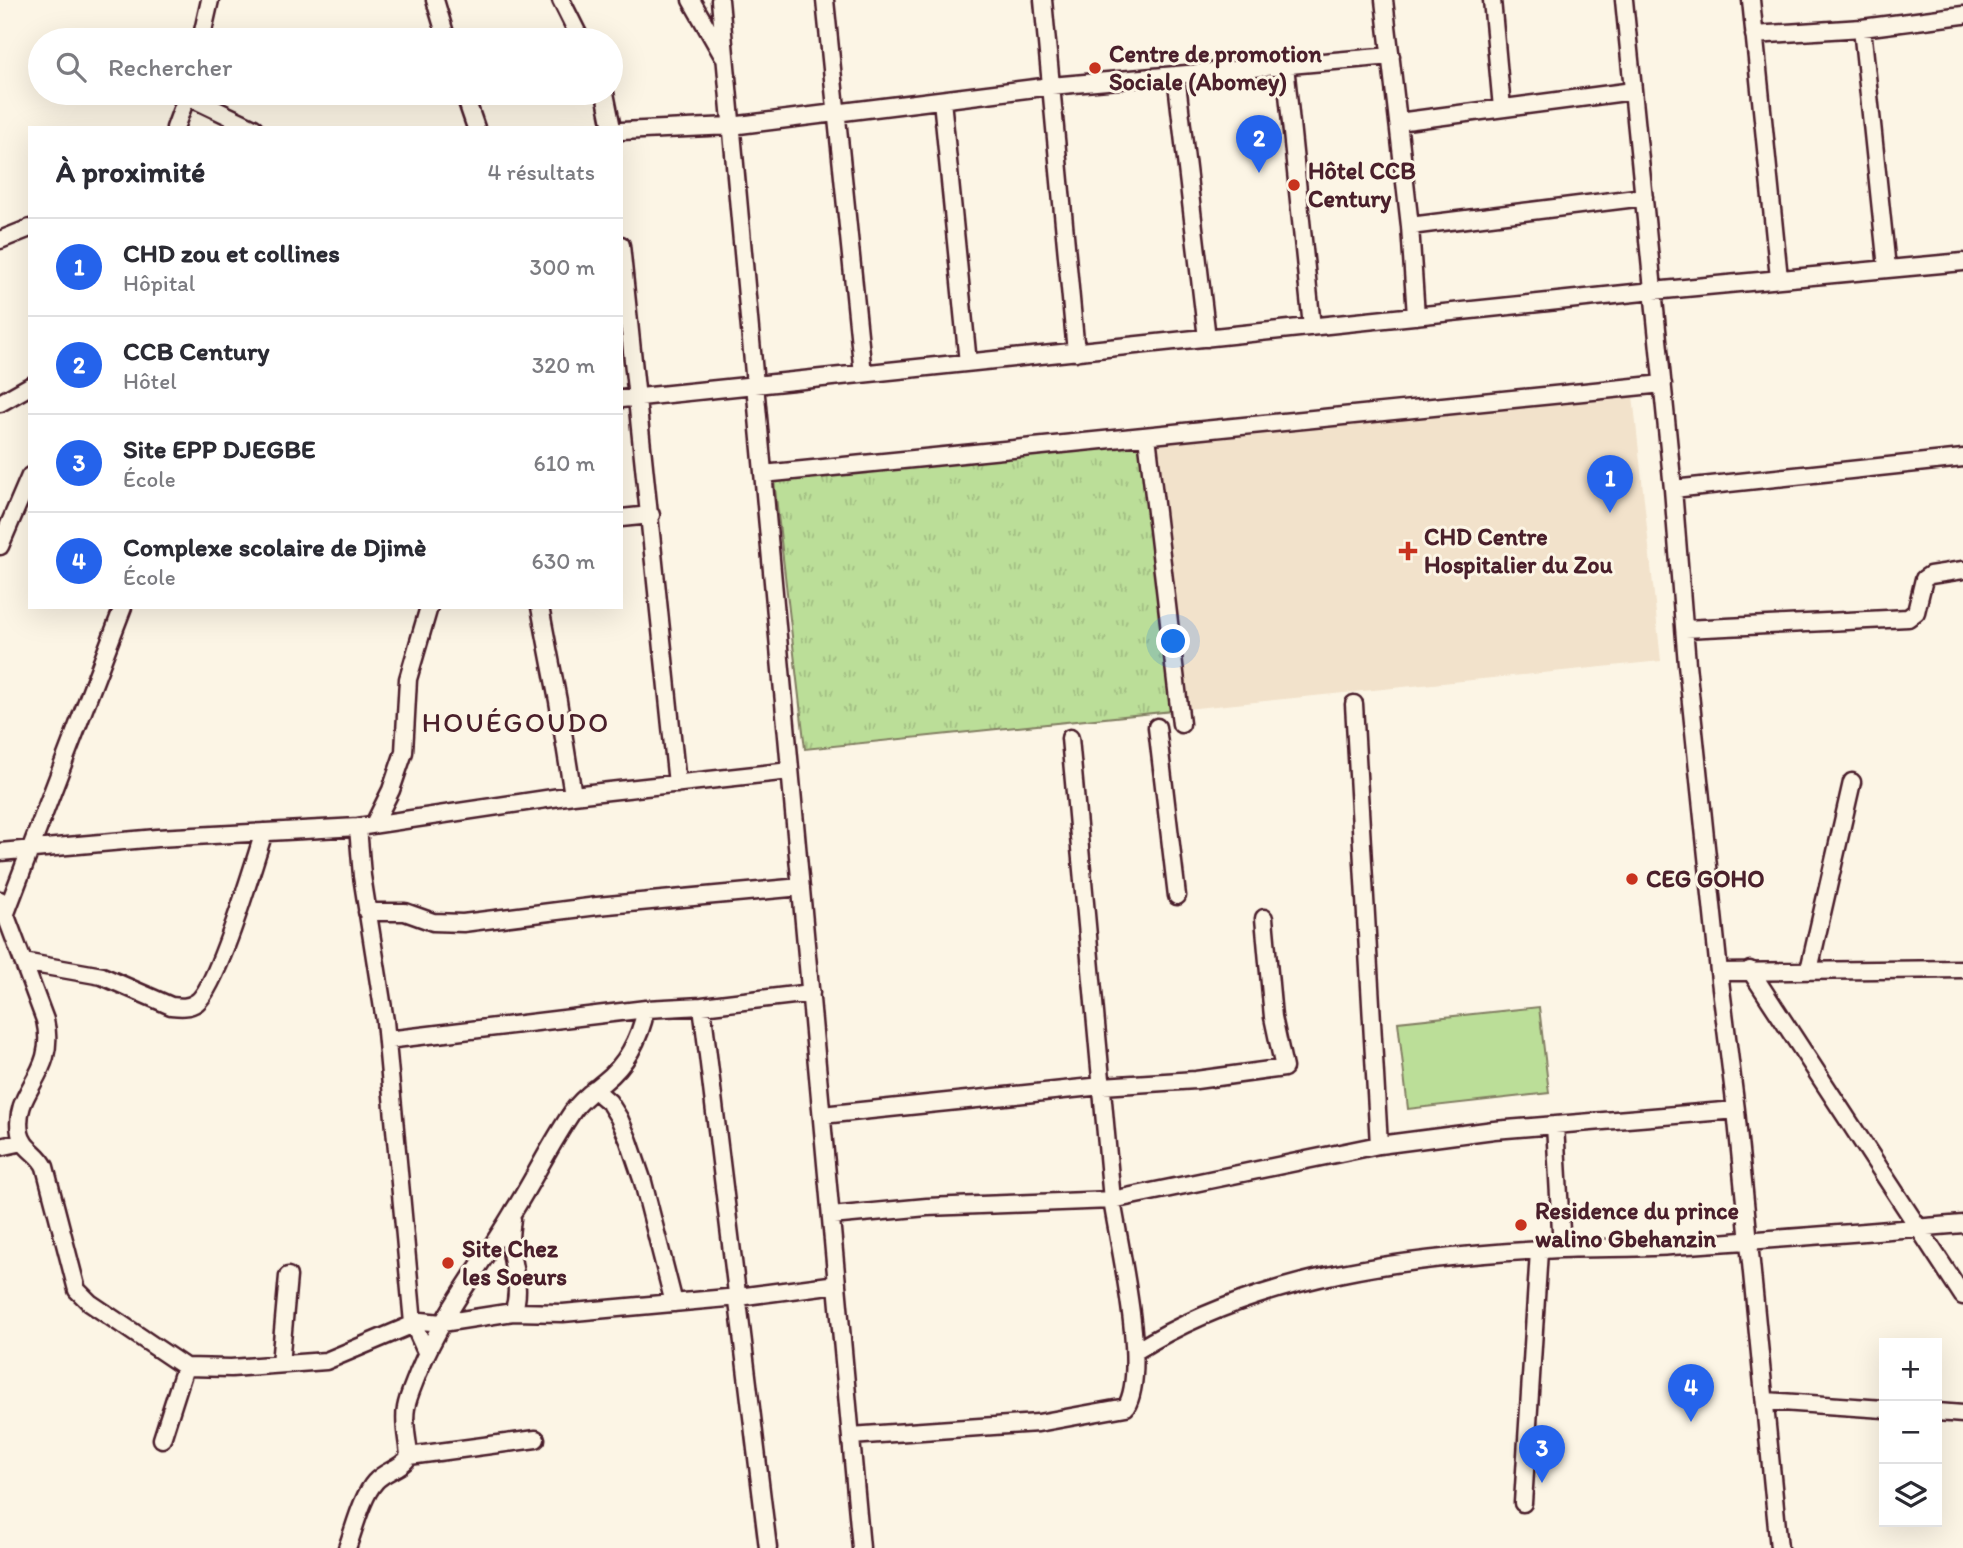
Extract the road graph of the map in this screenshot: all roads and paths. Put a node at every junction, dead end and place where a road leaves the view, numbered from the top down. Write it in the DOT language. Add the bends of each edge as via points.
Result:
graph roads {
  1 [pos="210,0"];
  2 [pos="435,0"];
  3 [pos="561,0"];
  4 [pos="691,0"];
  5 [pos="720,0"];
  6 [pos="825,0"];
  7 [pos="1043,0"];
  8 [pos="1384,0"];
  9 [pos="1492,0"];
  10 [pos="1624,0"];
  11 [pos="1751,0"];
  12 [pos="1963,15"];
  13 [pos="204,28"];
  14 [pos="443,28"];
  15 [pos="575,28"];
  16 [pos="1862,28"];
  17 [pos="1755,35"];
  18 [pos="1391,56"];
  19 [pos="726,60"];
  20 [pos="1285,65"];
  21 [pos="1176,75"];
  22 [pos="1051,86"];
  23 [pos="1633,91"];
  24 [pos="942,100"];
  25 [pos="184,105"];
  26 [pos="209,105"];
  27 [pos="468,105"];
  28 [pos="607,105"];
  29 [pos="1502,108"];
  30 [pos="838,113"];
  31 [pos="1398,122"];
  32 [pos="176,126"];
  33 [pos="250,126"];
  34 [pos="475,126"];
  35 [pos="612,126"];
  36 [pos="732,126"];
  37 [pos="623,131"];
  38 [pos="1644,197"];
  39 [pos="1410,226"];
  40 [pos="28,229"];
  41 [pos="0,240"];
  42 [pos="1963,262"];
  43 [pos="1887,268"];
  44 [pos="1779,278"];
  45 [pos="623,285"];
  46 [pos="1653,291"];
  47 [pos="1416,316"];
  48 [pos="1312,327"];
  49 [pos="1207,338"];
  50 [pos="1076,352"];
  51 [pos="968,363"];
  52 [pos="863,374"];
  53 [pos="1662,384"];
  54 [pos="755,385"];
  55 [pos="28,387"];
  56 [pos="629,398"];
  57 [pos="0,403"];
  58 [pos="1147,436"];
  59 [pos="1963,458"];
  60 [pos="763,474"];
  61 [pos="28,480"];
  62 [pos="1673,489"];
  63 [pos="651,515"];
  64 [pos="623,518"];
  65 [pos="0,546"];
  66 [pos="1963,570"];
  67 [pos="122,609"];
  68 [pos="428,609"];
  69 [pos="540,609"];
  70 [pos="1685,629"];
  71 [pos="1354,704"];
  72 [pos="1181,724"];
  73 [pos="1157,727"];
  74 [pos="1070,738"];
  75 [pos="790,771"];
  76 [pos="1852,782"];
  77 [pos="677,784"];
  78 [pos="573,795"];
  79 [pos="366,826"];
  80 [pos="264,832"];
  81 [pos="32,849"];
  82 [pos="0,852"];
  83 [pos="801,887"];
  84 [pos="1177,897"];
  85 [pos="3,906"];
  86 [pos="367,912"];
  87 [pos="1264,918"];
  88 [pos="23,962"];
  89 [pos="1963,969"];
  90 [pos="1750,970"];
  91 [pos="1809,970"];
  92 [pos="1719,972"];
  93 [pos="811,993"];
  94 [pos="702,1006"];
  95 [pos="646,1009"];
  96 [pos="387,1040"];
  97 [pos="1102,1086"];
  98 [pos="594,1089"];
  99 [pos="1736,1110"];
  100 [pos="822,1115"];
  101 [pos="1555,1125"];
  102 [pos="23,1142"];
  103 [pos="1379,1145"];
  104 [pos="0,1147"];
  105 [pos="1112,1200"];
  106 [pos="512,1214"];
  107 [pos="831,1216"];
  108 [pos="1963,1224"];
  109 [pos="1918,1228"];
  110 [pos="1749,1240"];
  111 [pos="1562,1249"];
  112 [pos="1539,1251"];
  113 [pos="288,1276"];
  114 [pos="837,1284"];
  115 [pos="1963,1296"];
  116 [pos="738,1297"];
  117 [pos="674,1303"];
  118 [pos="513,1312"];
  119 [pos="413,1323"];
  120 [pos="442,1323"];
  121 [pos="1136,1351"];
  122 [pos="426,1352"];
  123 [pos="280,1364"];
  124 [pos="185,1367"];
  125 [pos="1766,1401"];
  126 [pos="1879,1409"];
  127 [pos="1942,1412"];
  128 [pos="1963,1414"];
  129 [pos="850,1436"];
  130 [pos="162,1439"];
  131 [pos="536,1439"];
  132 [pos="410,1456"];
  133 [pos="1524,1503"];
  134 [pos="347,1548"];
  135 [pos="768,1548"];
  136 [pos="861,1548"];
  137 [pos="1779,1548"];
  1 -- 13 [label="street"];
  2 -- 14 [label="street"];
  3 -- 15 [label="street"];
  4 -- 19 [label="street"];
  5 -- 19 [label="street"];
  6 -- 30 [label="street"];
  7 -- 22 [label="street"];
  8 -- 18 [label="street"];
  9 -- 29 [label="street"];
  10 -- 23 [label="street"];
  11 -- 17 [label="street"];
  12 -- 16 [label="street"];
  16 -- 17 [label="street"];
  16 -- 43 [label="street"];
  17 -- 44 [label="street"];
  18 -- 20 [label="street"];
  18 -- 31 [label="street"];
  19 -- 36 [label="street"];
  20 -- 21 [label="street"];
  20 -- 48 [label="street"];
  21 -- 22 [label="street"];
  21 -- 49 [label="street"];
  22 -- 24 [label="street"];
  22 -- 50 [label="street"];
  23 -- 29 [label="street"];
  23 -- 38 [label="street"];
  24 -- 30 [label="street"];
  24 -- 51 [label="street"];
  25 -- 32 [label="street"];
  26 -- 33 [label="street"];
  27 -- 34 [label="street"];
  28 -- 35 [label="street"];
  29 -- 31 [label="street"];
  30 -- 36 [label="street"];
  30 -- 52 [label="street"];
  31 -- 39 [label="street"];
  36 -- 37 [label="street"];
  36 -- 54 [label="street"];
  38 -- 39 [label="street"];
  38 -- 46 [label="street"];
  39 -- 47 [label="street"];
  40 -- 41 [label="street"];
  42 -- 43 [label="street"];
  43 -- 44 [label="street"];
  44 -- 46 [label="street"];
  45 -- 56 [label="street"];
  46 -- 47 [label="street"];
  46 -- 53 [label="street"];
  47 -- 48 [label="street"];
  48 -- 49 [label="street"];
  49 -- 50 [label="street"];
  50 -- 51 [label="street"];
  51 -- 52 [label="street"];
  52 -- 54 [label="street"];
  53 -- 58 [label="street"];
  53 -- 62 [label="street"];
  54 -- 56 [label="street"];
  54 -- 60 [label="street"];
  55 -- 57 [label="street"];
  56 -- 63 [label="street"];
  58 -- 60 [label="street"];
  58 -- 72 [label="street"];
  59 -- 62 [label="street"];
  60 -- 75 [label="street"];
  61 -- 65 [label="street"];
  62 -- 70 [label="street"];
  63 -- 64 [label="street"];
  63 -- 77 [label="street"];
  66 -- 70 [label="street" via="1924,579 1916,612 1908,618"];
  67 -- 81 [label="street"];
  68 -- 79 [label="street" via="408,679 404,752 391,790"];
  69 -- 78 [label="street"];
  70 -- 92 [label="street"];
  71 -- 103 [label="street"];
  73 -- 84 [label="street"];
  74 -- 97 [label="street"];
  75 -- 77 [label="street"];
  75 -- 83 [label="street"];
  76 -- 91 [label="street"];
  77 -- 78 [label="street"];
  78 -- 79 [label="street"];
  79 -- 80 [label="street"];
  79 -- 86 [label="street"];
  80 -- 81 [label="street"];
  80 -- 88 [label="street" via="228,938 208,987 196,1003 171,1006 102,975"];
  81 -- 82 [label="street"];
  81 -- 85 [label="street"];
  83 -- 86 [label="street" via="463,923 433,922 405,912"];
  83 -- 93 [label="street"];
  85 -- 88 [label="street"];
  86 -- 96 [label="street"];
  87 -- 97 [label="street" via="1273,1017 1284,1068"];
  88 -- 102 [label="street" via="49,1036 46,1059 20,1111"];
  89 -- 91 [label="street"];
  90 -- 91 [label="street"];
  90 -- 92 [label="street"];
  90 -- 109 [label="street"];
  92 -- 99 [label="street"];
  93 -- 94 [label="street"];
  93 -- 100 [label="street"];
  94 -- 95 [label="street"];
  94 -- 116 [label="street"];
  95 -- 96 [label="street"];
  95 -- 98 [label="street" via="628,1057"];
  96 -- 119 [label="street"];
  97 -- 100 [label="street"];
  97 -- 105 [label="street"];
  98 -- 106 [label="street" via="572,1112"];
  98 -- 117 [label="street" via="609,1102 629,1141"];
  99 -- 101 [label="street"];
  99 -- 110 [label="street"];
  100 -- 107 [label="street"];
  101 -- 103 [label="street"];
  101 -- 111 [label="street"];
  102 -- 104 [label="street"];
  102 -- 124 [label="street" via="45,1167 80,1295"];
  103 -- 105 [label="street"];
  105 -- 107 [label="street" via="927,1207"];
  105 -- 121 [label="street"];
  106 -- 118 [label="street" via="510,1240 518,1287"];
  106 -- 120 [label="street"];
  107 -- 114 [label="street"];
  108 -- 109 [label="street"];
  109 -- 110 [label="street"];
  109 -- 115 [label="street"];
  110 -- 111 [label="street"];
  110 -- 125 [label="street"];
  111 -- 112 [label="street"];
  112 -- 121 [label="street" via="1358,1270 1286,1287 1224,1306 1171,1329"];
  112 -- 133 [label="street"];
  113 -- 123 [label="street"];
  114 -- 116 [label="street"];
  114 -- 129 [label="street"];
  116 -- 117 [label="street"];
  116 -- 135 [label="street"];
  117 -- 118 [label="street" via="563,1313"];
  118 -- 120 [label="street"];
  119 -- 120 [label="street"];
  119 -- 122 [label="street"];
  119 -- 123 [label="street" via="326,1361"];
  120 -- 122 [label="street"];
  121 -- 129 [label="street" via="1131,1396 1122,1409 1038,1423"];
  122 -- 132 [label="street" via="406,1407"];
  123 -- 124 [label="street"];
  124 -- 130 [label="street"];
  125 -- 126 [label="street"];
  125 -- 137 [label="street"];
  127 -- 128 [label="street"];
  129 -- 136 [label="street"];
  131 -- 132 [label="street"];
  132 -- 134 [label="street" via="371,1487"];
}
